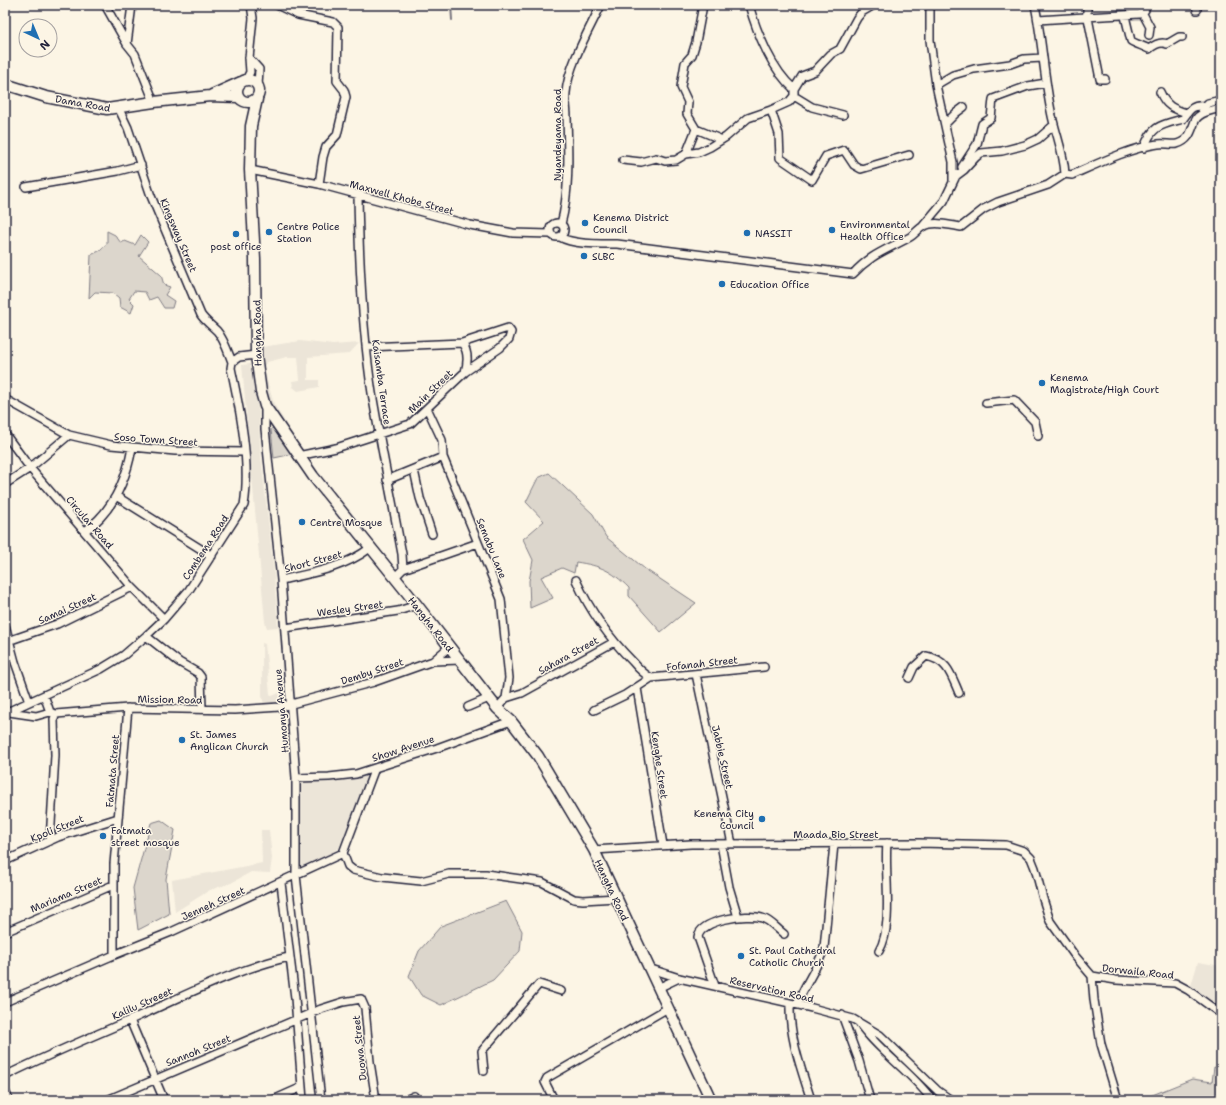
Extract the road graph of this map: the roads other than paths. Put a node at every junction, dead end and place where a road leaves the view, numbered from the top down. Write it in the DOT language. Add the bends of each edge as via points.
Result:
graph roads {
  1 [pos="105,5"];
  2 [pos="132,5"];
  3 [pos="251,5"];
  4 [pos="277,5"];
  5 [pos="601,5"];
  6 [pos="703,5"];
  7 [pos="749,5"];
  8 [pos="874,5"];
  9 [pos="930,5"];
  10 [pos="1035,5"];
  11 [pos="1087,5"];
  12 [pos="1144,9"];
  13 [pos="1125,16"];
  14 [pos="1086,18"];
  15 [pos="1038,20"];
  16 [pos="1149,35"];
  17 [pos="1182,38"];
  18 [pos="127,44"];
  19 [pos="249,58"];
  20 [pos="1043,58"];
  21 [pos="1105,79"];
  22 [pos="243,81"];
  23 [pos="1046,83"];
  24 [pos="5,84"];
  25 [pos="936,85"];
  26 [pos="258,86"];
  27 [pos="794,92"];
  28 [pos="1160,92"];
  29 [pos="210,96"];
  30 [pos="257,99"];
  31 [pos="240,100"];
  32 [pos="1221,100"];
  33 [pos="154,102"];
  34 [pos="1204,106"];
  35 [pos="964,107"];
  36 [pos="119,109"];
  37 [pos="1221,109"];
  38 [pos="771,110"];
  39 [pos="1187,112"];
  40 [pos="942,113"];
  41 [pos="954,114"];
  42 [pos="843,115"];
  43 [pos="1200,115"];
  44 [pos="945,124"];
  45 [pos="1054,125"];
  46 [pos="251,126"];
  47 [pos="696,129"];
  48 [pos="720,139"];
  49 [pos="1144,148"];
  50 [pos="686,154"];
  51 [pos="909,155"];
  52 [pos="623,160"];
  53 [pos="141,167"];
  54 [pos="250,170"];
  55 [pos="1065,174"];
  56 [pos="956,176"];
  57 [pos="952,183"];
  58 [pos="319,184"];
  59 [pos="26,187"];
  60 [pos="358,195"];
  61 [pos="561,224"];
  62 [pos="923,226"];
  63 [pos="550,234"];
  64 [pos="560,237"];
  65 [pos="462,343"];
  66 [pos="367,347"];
  67 [pos="256,355"];
  68 [pos="232,362"];
  69 [pos="465,372"];
  70 [pos="5,399"];
  71 [pos="986,403"];
  72 [pos="265,406"];
  73 [pos="427,408"];
  74 [pos="5,434"];
  75 [pos="379,434"];
  76 [pos="69,435"];
  77 [pos="1038,436"];
  78 [pos="132,448"];
  79 [pos="244,452"];
  80 [pos="298,456"];
  81 [pos="443,457"];
  82 [pos="30,468"];
  83 [pos="414,470"];
  84 [pos="387,480"];
  85 [pos="5,484"];
  86 [pos="116,496"];
  87 [pos="85,531"];
  88 [pos="432,534"];
  89 [pos="478,543"];
  90 [pos="370,548"];
  91 [pos="212,556"];
  92 [pos="403,569"];
  93 [pos="394,578"];
  94 [pos="281,580"];
  95 [pos="576,580"];
  96 [pos="132,588"];
  97 [pos="417,605"];
  98 [pos="164,619"];
  99 [pos="5,625"];
  100 [pos="285,628"];
  101 [pos="146,636"];
  102 [pos="8,641"];
  103 [pos="614,642"];
  104 [pos="449,647"];
  105 [pos="461,660"];
  106 [pos="433,661"];
  107 [pos="764,667"];
  108 [pos="696,674"];
  109 [pos="651,678"];
  110 [pos="909,678"];
  111 [pos="637,688"];
  112 [pos="959,693"];
  113 [pos="44,695"];
  114 [pos="489,698"];
  115 [pos="506,698"];
  116 [pos="29,702"];
  117 [pos="290,704"];
  118 [pos="468,707"];
  119 [pos="128,708"];
  120 [pos="497,708"];
  121 [pos="202,709"];
  122 [pos="594,710"];
  123 [pos="7,713"];
  124 [pos="53,713"];
  125 [pos="511,721"];
  126 [pos="375,768"];
  127 [pos="296,778"];
  128 [pos="118,818"];
  129 [pos="50,841"];
  130 [pos="888,843"];
  131 [pos="721,844"];
  132 [pos="732,844"];
  133 [pos="834,844"];
  134 [pos="662,845"];
  135 [pos="594,850"];
  136 [pos="343,854"];
  137 [pos="5,861"];
  138 [pos="296,875"];
  139 [pos="281,883"];
  140 [pos="113,885"];
  141 [pos="616,898"];
  142 [pos="738,917"];
  143 [pos="5,932"];
  144 [pos="784,934"];
  145 [pos="879,951"];
  146 [pos="114,955"];
  147 [pos="289,957"];
  148 [pos="648,968"];
  149 [pos="1092,976"];
  150 [pos="679,978"];
  151 [pos="715,986"];
  152 [pos="658,988"];
  153 [pos="561,991"];
  154 [pos="5,1002"];
  155 [pos="793,1004"];
  156 [pos="668,1008"];
  157 [pos="311,1014"];
  158 [pos="1221,1014"];
  159 [pos="842,1015"];
  160 [pos="130,1020"];
  161 [pos="297,1020"];
  162 [pos="859,1023"];
  163 [pos="484,1070"];
  164 [pos="5,1076"];
  165 [pos="155,1078"];
  166 [pos="300,1088"];
  167 [pos="5,1091"];
  168 [pos="938,1091"];
  169 [pos="414,1096"];
  170 [pos="932,1099"];
  171 [pos="9,1100"];
  172 [pos="107,1100"];
  173 [pos="164,1100"];
  174 [pos="273,1100"];
  175 [pos="303,1100"];
  176 [pos="321,1100"];
  177 [pos="376,1100"];
  178 [pos="406,1100"];
  179 [pos="554,1100"];
  180 [pos="711,1100"];
  181 [pos="811,1100"];
  182 [pos="870,1100"];
  183 [pos="951,1100"];
  184 [pos="1118,1100"];
  1 -- 18 [label="street"];
  2 -- 18 [label="street"];
  3 -- 19 [label="street" via="253,18"];
  4 -- 58 [label="street" via="298,15 333,22 338,27 337,81 346,97 337,135 326,147"];
  5 -- 61 [label="street, Nyandeyama Road" via="572,64 568,78 566,202"];
  6 -- 47 [label="street" via="696,42 692,55 685,63 681,87 688,102 687,114"];
  7 -- 27 [label="street" via="772,60"];
  8 -- 27 [label="street" via="857,18 840,49 815,70 802,76"];
  9 -- 25 [label="street" via="930,40"];
  10 -- 15 [label="street"];
  11 -- 14 [label="street"];
  12 -- 13 [label="street" via="1140,14"];
  12 -- 16 [label="street" via="1150,26"];
  13 -- 14 [label="street"];
  13 -- 17 [label="street" via="1131,41 1149,49 1156,44 1167,44 1179,37"];
  14 -- 15 [label="street"];
  14 -- 21 [label="street" via="1100,79"];
  15 -- 20 [label="street"];
  18 -- 33 [label="street" via="135,54"];
  19 -- 22 [label="street" via="250,72"];
  19 -- 26 [label="street" via="259,69"];
  20 -- 23 [label="street"];
  20 -- 25 [label="street" via="1024,59 1010,64 974,69 953,75"];
  22 -- 26 [label="highway" via="250,80"];
  22 -- 29 [label="highway"];
  22 -- 31 [label="highway" via="237,87"];
  23 -- 45 [label="street"];
  23 -- 56 [label="street" via="1028,86 993,99 992,118 982,124 977,144"];
  24 -- 36 [label="highway, Dama Road" via="91,107"];
  25 -- 40 [label="street"];
  26 -- 30 [label="highway"];
  27 -- 38 [label="street" via="789,102"];
  27 -- 42 [label="street" via="812,107"];
  28 -- 39 [label="street" via="1168,106 1174,110"];
  29 -- 31 [label="highway"];
  29 -- 33 [label="highway, Dama Road"];
  30 -- 31 [label="highway" via="248,103"];
  30 -- 46 [label="highway, Hangha Road"];
  31 -- 46 [label="highway, Hangha Road"];
  32 -- 34 [label="street"];
  33 -- 36 [label="highway, Dama Road"];
  34 -- 39 [label="street" via="1193,107"];
  34 -- 43 [label="street"];
  35 -- 41 [label="street"];
  36 -- 53 [label="street, Kingsway Street"];
  37 -- 43 [label="street" via="1212,109"];
  38 -- 48 [label="street" via="748,118"];
  38 -- 51 [label="street" via="779,134 780,158 812,180 826,156 844,150 854,165 861,169"];
  39 -- 49 [label="street" via="1182,119 1156,127"];
  40 -- 41 [label="street"];
  40 -- 44 [label="street"];
  41 -- 44 [label="street"];
  43 -- 49 [label="street" via="1195,120 1194,129 1177,144 1158,144"];
  44 -- 57 [label="street" via="953,162"];
  45 -- 55 [label="street" via="1064,160"];
  45 -- 56 [label="street" via="1038,139 1025,145 981,153"];
  46 -- 54 [label="highway, Hangha Road"];
  47 -- 48 [label="street"];
  47 -- 50 [label="street"];
  48 -- 50 [label="street" via="699,152"];
  49 -- 55 [label="street" via="1120,154 1072,175"];
  50 -- 52 [label="street" via="676,160"];
  53 -- 59 [label="street"];
  53 -- 68 [label="street, Kingsway Street" via="202,315 207,324 221,337"];
  54 -- 58 [label="street, Maxwell Khobe Street"];
  54 -- 67 [label="highway, Hangha Road" via="255,259"];
  55 -- 62 [label="street" via="1048,185 984,209 961,227 946,224"];
  56 -- 57 [label="street"];
  57 -- 62 [label="street" via="944,202"];
  58 -- 60 [label="street, Maxwell Khobe Street"];
  60 -- 63 [label="street, Maxwell Khobe Street" via="470,225 513,233"];
  60 -- 66 [label="street, Kaisamba Terrace"];
  61 -- 63 [label="street" via="553,224"];
  61 -- 64 [label="street" via="564,229"];
  62 -- 64 [label="street" via="913,235 865,261 853,274 654,249 583,243"];
  63 -- 64 [label="street"];
  65 -- 66 [label="street"];
  65 -- 69 [label="street" via="468,359"];
  65 -- 69 [label="street, Main Street" via="508,328 511,332 509,339"];
  66 -- 75 [label="street, Kaisamba Terrace"];
  67 -- 68 [label="street" via="239,357"];
  67 -- 72 [label="highway, Hangha Road"];
  68 -- 79 [label="street, Combema Road"];
  69 -- 73 [label="street, Main Street"];
  70 -- 76 [label="street, Soso Town Street"];
  71 -- 77 [label="street" via="1014,400 1035,422"];
  72 -- 80 [label="highway, Hangha Road"];
  72 -- 94 [label="street, Humonya Avenue" via="265,430"];
  73 -- 75 [label="street, Main Street" via="410,424"];
  73 -- 81 [label="street, Semabu Lane" via="442,440"];
  74 -- 82 [label="street, Circular Road"];
  75 -- 80 [label="street, Main Street" via="336,448"];
  75 -- 84 [label="street, Kaisamba Terrace"];
  76 -- 78 [label="street, Soso Town Street"];
  76 -- 82 [label="street"];
  78 -- 79 [label="street, Soso Town Street" via="182,452"];
  78 -- 86 [label="street" via="126,474"];
  79 -- 91 [label="street, Combema Road" via="244,505"];
  80 -- 90 [label="highway, Hangha Road"];
  81 -- 83 [label="street"];
  81 -- 89 [label="street, Semabu Lane"];
  82 -- 85 [label="street"];
  82 -- 87 [label="street, Circular Road"];
  83 -- 84 [label="street"];
  83 -- 88 [label="street"];
  84 -- 92 [label="street, Kaisamba Terrace"];
  86 -- 87 [label="street" via="102,516"];
  86 -- 91 [label="street"];
  87 -- 96 [label="street, Circular Road"];
  89 -- 92 [label="street"];
  89 -- 115 [label="street, Semabu Lane" via="501,599 508,663"];
  90 -- 93 [label="highway, Hangha Road"];
  90 -- 94 [label="street, Short Street" via="343,564"];
  91 -- 98 [label="street, Combema Road" via="189,590"];
  92 -- 93 [label="street"];
  93 -- 97 [label="highway, Hangha Road"];
  94 -- 100 [label="street, Humonya Avenue"];
  95 -- 103 [label="street" via="590,608"];
  96 -- 98 [label="street, Circular Road"];
  96 -- 102 [label="street, Samai Street" via="57,624"];
  97 -- 100 [label="street, Wesley Street" via="398,611"];
  97 -- 104 [label="highway, Hangha Road"];
  98 -- 101 [label="street, Combema Road"];
  99 -- 102 [label="street"];
  100 -- 117 [label="street, Humonya Avenue"];
  101 -- 113 [label="street, Combema Road" via="102,669"];
  101 -- 121 [label="street" via="178,662 198,673 201,677"];
  102 -- 116 [label="street"];
  103 -- 109 [label="street, Sahara Street"];
  103 -- 115 [label="street, Sahara Street" via="522,693"];
  104 -- 105 [label="highway, Hangha Road"];
  104 -- 106 [label="street"];
  105 -- 106 [label="street, Demby Street"];
  105 -- 114 [label="highway, Hangha Road"];
  106 -- 117 [label="street, Demby Street" via="374,682"];
  107 -- 108 [label="street, Fofanah Street"];
  108 -- 109 [label="street, Fofanah Street"];
  108 -- 132 [label="street, Jabbie Street"];
  109 -- 111 [label="street"];
  110 -- 112 [label="street" via="914,667 926,656 938,658 945,665"];
  111 -- 122 [label="street"];
  111 -- 134 [label="street, Kenghe Street"];
  113 -- 116 [label="street, Combema Road"];
  113 -- 124 [label="street"];
  114 -- 118 [label="street"];
  114 -- 120 [label="highway, Hangha Road"];
  115 -- 120 [label="street"];
  116 -- 123 [label="street"];
  117 -- 121 [label="street, Mission Road" via="266,709"];
  117 -- 127 [label="street, Humonya Avenue"];
  119 -- 121 [label="street, Mission Road"];
  119 -- 124 [label="street, Mission Road"];
  119 -- 128 [label="street, Fatmata Street"];
  120 -- 125 [label="highway, Hangha Road"];
  123 -- 124 [label="street, Mission Road" via="36,716"];
  124 -- 129 [label="street" via="55,754"];
  125 -- 126 [label="street, Show Avenue"];
  125 -- 135 [label="highway, Hangha Road" via="538,756"];
  126 -- 127 [label="street, Show Avenue" via="356,774"];
  126 -- 136 [label="street"];
  127 -- 138 [label="street, Humonya Avenue"];
  128 -- 129 [label="street, Kpoli Street"];
  128 -- 140 [label="street, Fatmata Street"];
  129 -- 137 [label="street, Kpoli Street"];
  130 -- 133 [label="street, Maada Bio Street"];
  130 -- 145 [label="street" via="888,912 884,939"];
  130 -- 149 [label="street, Maada Bio Street" via="974,844 1015,847 1024,851 1031,858 1035,868 1048,916"];
  131 -- 132 [label="street, Maada Bio Street"];
  131 -- 134 [label="street, Maada Bio Street"];
  131 -- 142 [label="street"];
  132 -- 133 [label="street, Maada Bio Street"];
  133 -- 155 [label="street" via="824,948 819,962"];
  134 -- 135 [label="street, Maada Bio Street"];
  135 -- 141 [label="highway, Hangha Road"];
  136 -- 138 [label="street, Jenneh Street"];
  136 -- 141 [label="street" via="348,866 353,870 382,877 421,881 449,874 486,874 542,882 574,899"];
  138 -- 139 [label="street, Jenneh Street"];
  138 -- 157 [label="street, Humonya Avenue"];
  139 -- 146 [label="street, Jenneh Street"];
  139 -- 147 [label="street"];
  140 -- 143 [label="street, Mariama Street"];
  140 -- 146 [label="street, Fatmata Street"];
  141 -- 148 [label="highway, Hangha Road"];
  142 -- 144 [label="street" via="761,917"];
  142 -- 151 [label="street" via="717,922 701,930 698,935"];
  146 -- 154 [label="street, Jenneh Street"];
  147 -- 160 [label="street, Kalilu Streeet" via="241,971"];
  147 -- 161 [label="street"];
  148 -- 150 [label="street, Reservation Road"];
  148 -- 152 [label="highway, Hangha Road"];
  149 -- 158 [label="street, Dorwaila Road" via="1175,983"];
  149 -- 184 [label="street" via="1101,1044"];
  150 -- 151 [label="street, Reservation Road"];
  150 -- 152 [label="street"];
  151 -- 155 [label="street, Reservation Road"];
  152 -- 156 [label="highway, Hangha Road"];
  153 -- 163 [label="street" via="539,984 482,1052"];
  155 -- 159 [label="street, Reservation Road"];
  155 -- 181 [label="street" via="790,1026"];
  156 -- 179 [label="street" via="547,1078 545,1082"];
  156 -- 180 [label="highway, Hangha Road"];
  157 -- 161 [label="street, Sannoh Street"];
  157 -- 176 [label="street, Humonya Avenue"];
  157 -- 177 [label="street, Duowa Street" via="338,1003 362,999"];
  159 -- 162 [label="street, Reservation Road"];
  159 -- 182 [label="street"];
  160 -- 164 [label="street, Kalilu Streeet" via="55,1051"];
  160 -- 165 [label="street"];
  161 -- 165 [label="street, Sannoh Street"];
  161 -- 166 [label="street"];
  162 -- 168 [label="street, Reservation Road" via="880,1035"];
  162 -- 170 [label="street" via="868,1036 921,1085"];
  165 -- 172 [label="street, Sannoh Street"];
  165 -- 173 [label="street"];
  166 -- 174 [label="street"];
  166 -- 175 [label="street"];
  167 -- 171 [label="street"];
  168 -- 170 [label="street"];
  168 -- 183 [label="street, Reservation Road"];
  169 -- 178 [label="street"];
}
